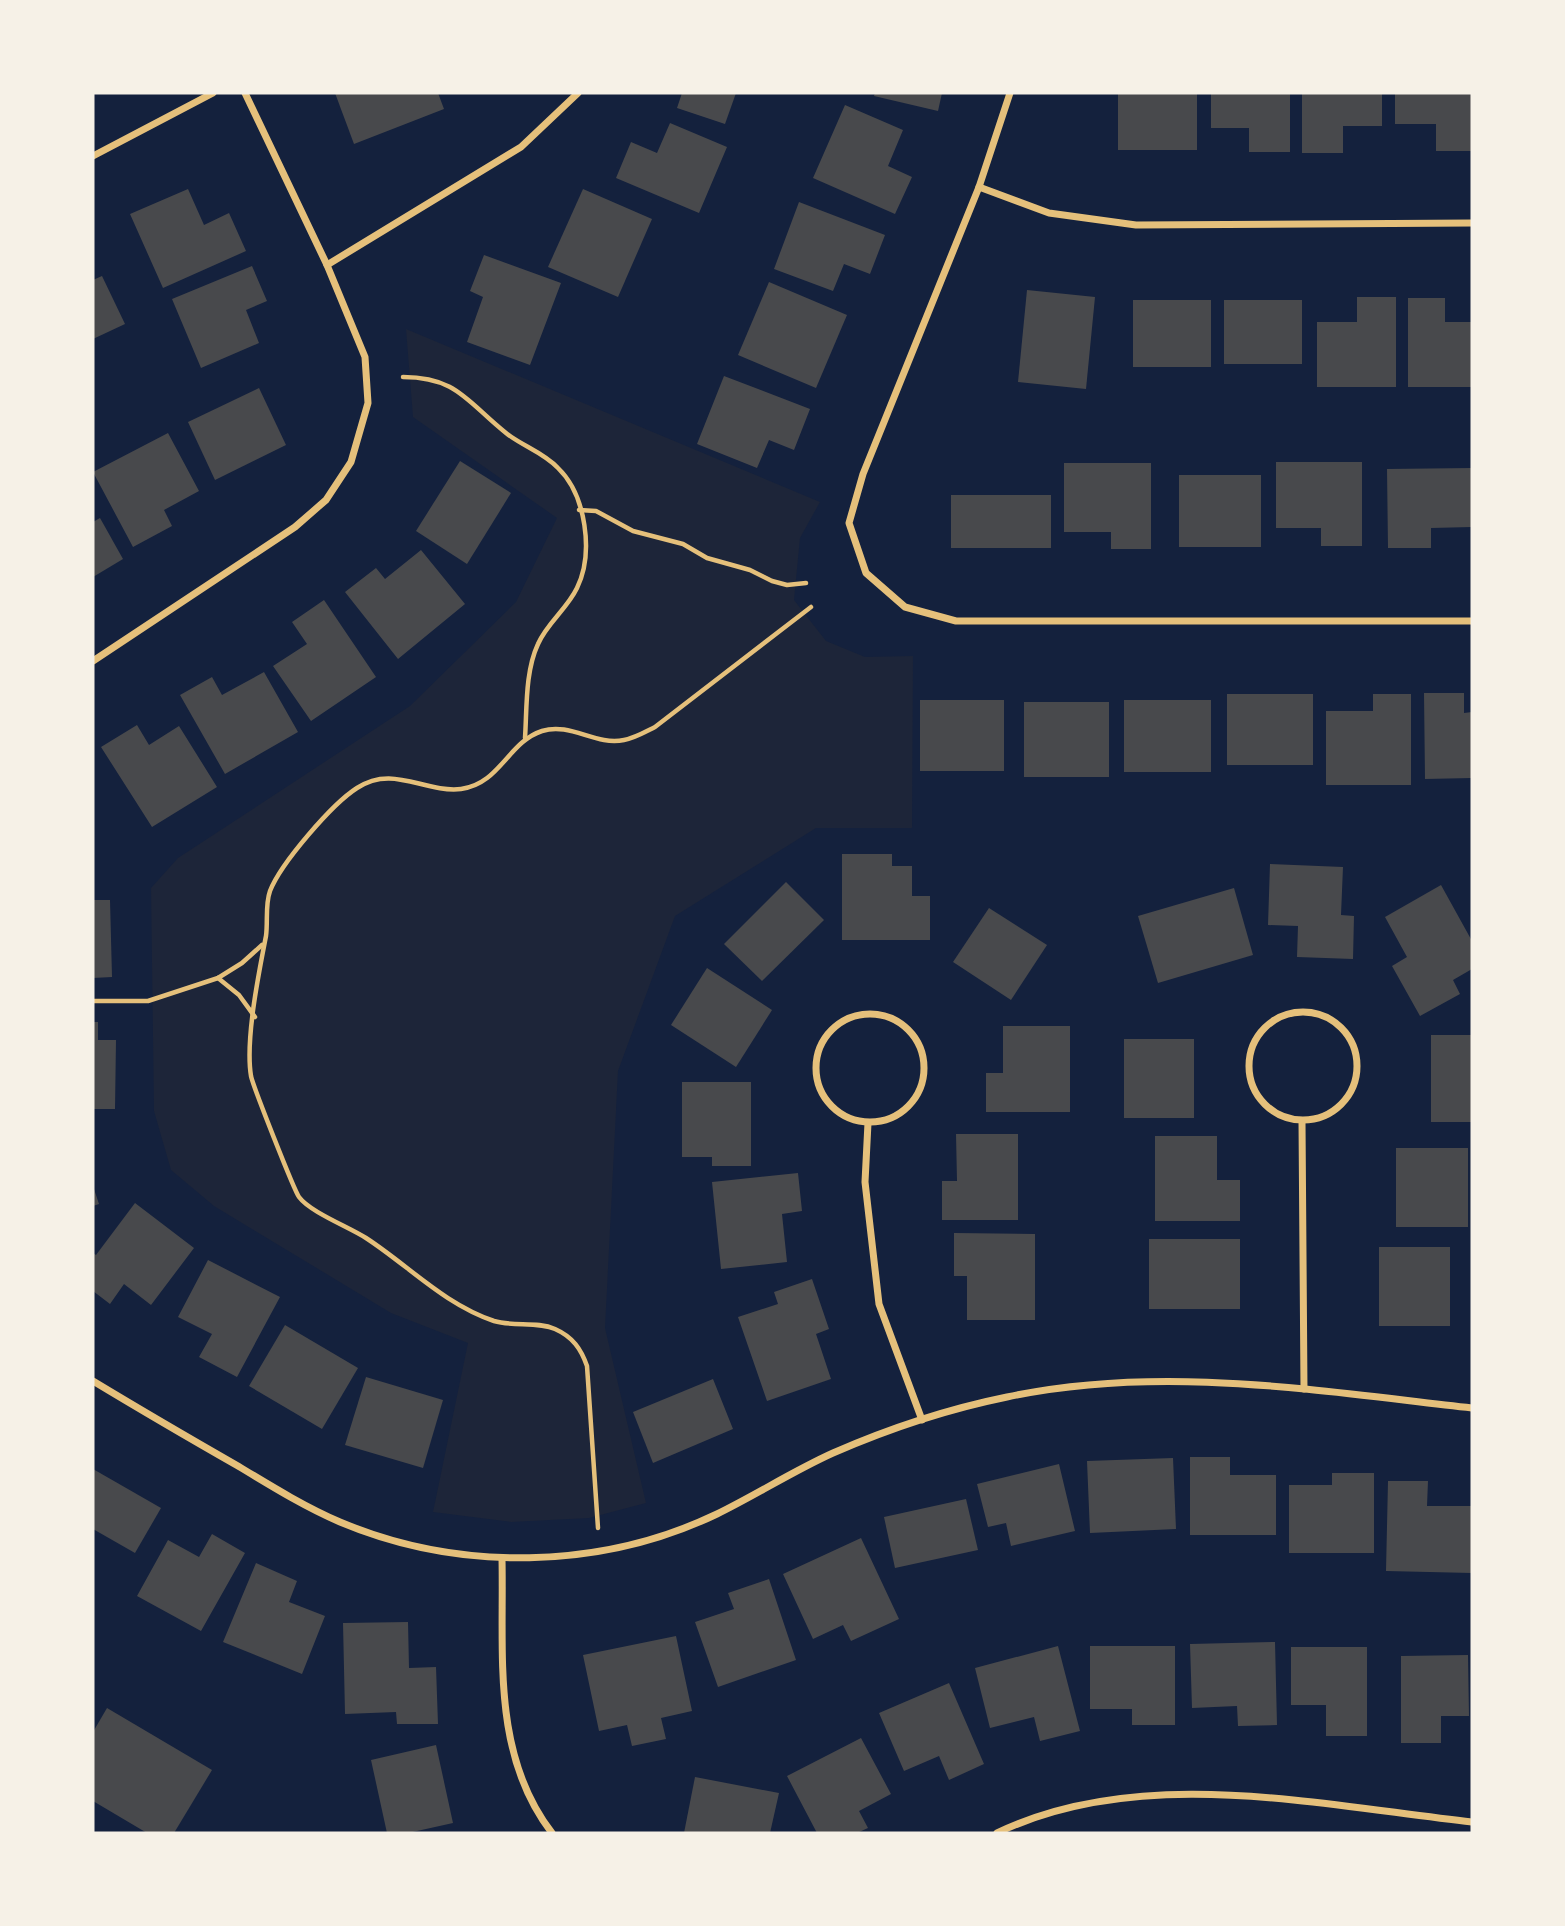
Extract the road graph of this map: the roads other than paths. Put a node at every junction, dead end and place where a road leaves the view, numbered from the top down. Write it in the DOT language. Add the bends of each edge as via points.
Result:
graph roads {
  1 [pos="213,93"];
  2 [pos="245,93"];
  3 [pos="578,93"];
  4 [pos="1010,93"];
  5 [pos="93,156"];
  6 [pos="979,187"];
  7 [pos="1472,223"];
  8 [pos="327,265"];
  9 [pos="1472,621"];
  10 [pos="93,662"];
  11 [pos="1302,1121"];
  12 [pos="868,1123"];
  13 [pos="93,1381"];
  14 [pos="1304,1390"];
  15 [pos="1472,1408"];
  16 [pos="922,1420"];
  17 [pos="502,1559"];
  18 [pos="1472,1822"];
  19 [pos="552,1833"];
  20 [pos="997,1833"];
  1 -- 5 [label="street"];
  2 -- 8 [label="street"];
  3 -- 8 [label="street" via="521,147"];
  4 -- 6 [label="street"];
  6 -- 7 [label="street" via="1049,213 1136,225"];
  6 -- 9 [label="street" via="863,474 849,523 866,573 905,607 956,621"];
  8 -- 10 [label="street" via="365,357 368,403 351,462 326,500 295,527"];
  11 -- 11 [label="street" via="1322,1118 1341,1106 1353,1089 1358,1068 1355,1047 1343,1029 1326,1016 1305,1011 1284,1015 1265,1026 1253,1044 1248,1064 1252,1085 1263,1104 1281,1116"];
  11 -- 14 [label="street"];
  12 -- 12 [label="street" via="889,1119 907,1108 920,1091 925,1070 921,1049 910,1031 892,1018 871,1014 850,1017 832,1029 820,1046 814,1067 818,1088 830,1106 847,1118"];
  12 -- 16 [label="street" via="865,1182 879,1304"];
  13 -- 17 [label="street" via="303,1505 340,1522 420,1548"];
  14 -- 15 [label="street"];
  14 -- 16 [label="street" via="1195,1380 1105,1383 1007,1397"];
  16 -- 17 [label="street" via="836,1452 715,1515 651,1539 582,1555"];
  17 -- 19 [label="street" via="506,1728 516,1769 538,1816"];
  18 -- 20 [label="street" via="1223,1794 1138,1795 1078,1805"];
}
